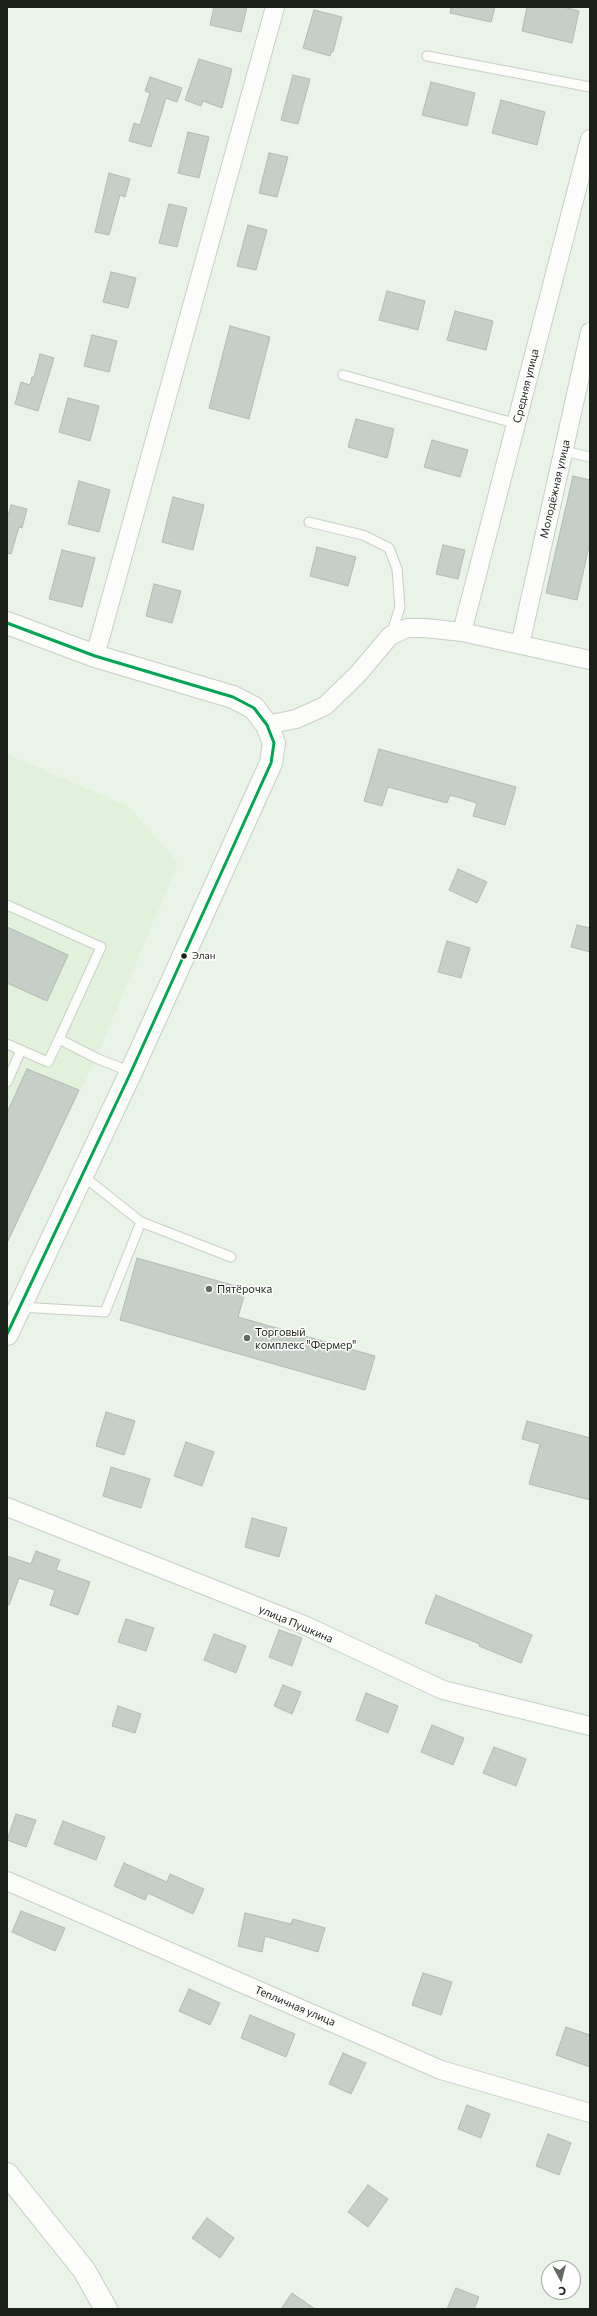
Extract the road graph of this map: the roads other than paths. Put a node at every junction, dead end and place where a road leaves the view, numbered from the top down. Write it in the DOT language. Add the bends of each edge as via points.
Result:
graph roads {
  1 [pos="275,7"];
  2 [pos="427,56"];
  3 [pos="590,88"];
  4 [pos="590,139"];
  5 [pos="590,332"];
  6 [pos="343,375"];
  7 [pos="517,424"];
  8 [pos="563,451"];
  9 [pos="590,457"];
  10 [pos="309,522"];
  11 [pos="7,623"];
  12 [pos="462,632"];
  13 [pos="390,636"];
  14 [pos="520,645"];
  15 [pos="95,656"];
  16 [pos="590,660"];
  17 [pos="267,725"];
  18 [pos="7,905"];
  19 [pos="59,1039"];
  20 [pos="7,1044"];
  21 [pos="21,1050"];
  22 [pos="131,1072"];
  23 [pos="7,1082"];
  24 [pos="82,1175"];
  25 [pos="141,1222"];
  26 [pos="231,1257"];
  27 [pos="20,1307"];
  28 [pos="7,1334"];
  29 [pos="7,1507"];
  30 [pos="590,1726"];
  31 [pos="7,1881"];
  32 [pos="590,2113"];
  33 [pos="9,2181"];
  34 [pos="106,2309"];
  1 -- 15 [label="street"];
  2 -- 3 [label="lane"];
  4 -- 7 [label="street, Средняя улица"];
  5 -- 8 [label="street, Молодёжная улица"];
  6 -- 7 [label="lane"];
  7 -- 12 [label="street, Средняя улица"];
  8 -- 9 [label="lane"];
  8 -- 14 [label="street, Молодёжная улица"];
  10 -- 13 [label="lane" via="363,535 389,548 396,568 400,607"];
  11 -- 15 [label="street"];
  12 -- 13 [label="street" via="406,628"];
  12 -- 14 [label="street"];
  13 -- 17 [label="street" via="358,674 324,706 296,719"];
  14 -- 16 [label="street"];
  15 -- 17 [label="street" via="232,697 254,708"];
  17 -- 22 [label="street" via="274,743 271,763"];
  18 -- 19 [label="lane" via="101,947"];
  19 -- 21 [label="lane" via="48,1062"];
  19 -- 22 [label="lane"];
  20 -- 21 [label="lane"];
  21 -- 23 [label="lane"];
  22 -- 24 [label="street"];
  24 -- 25 [label="lane"];
  24 -- 27 [label="street"];
  25 -- 26 [label="lane"];
  25 -- 27 [label="lane" via="106,1312"];
  27 -- 28 [label="street"];
  29 -- 30 [label="street, улица Пушкина" via="304,1626 442,1690"];
  31 -- 32 [label="street, Тепличная улица" via="441,2070"];
  33 -- 34 [label="street" via="84,2270"];
}
